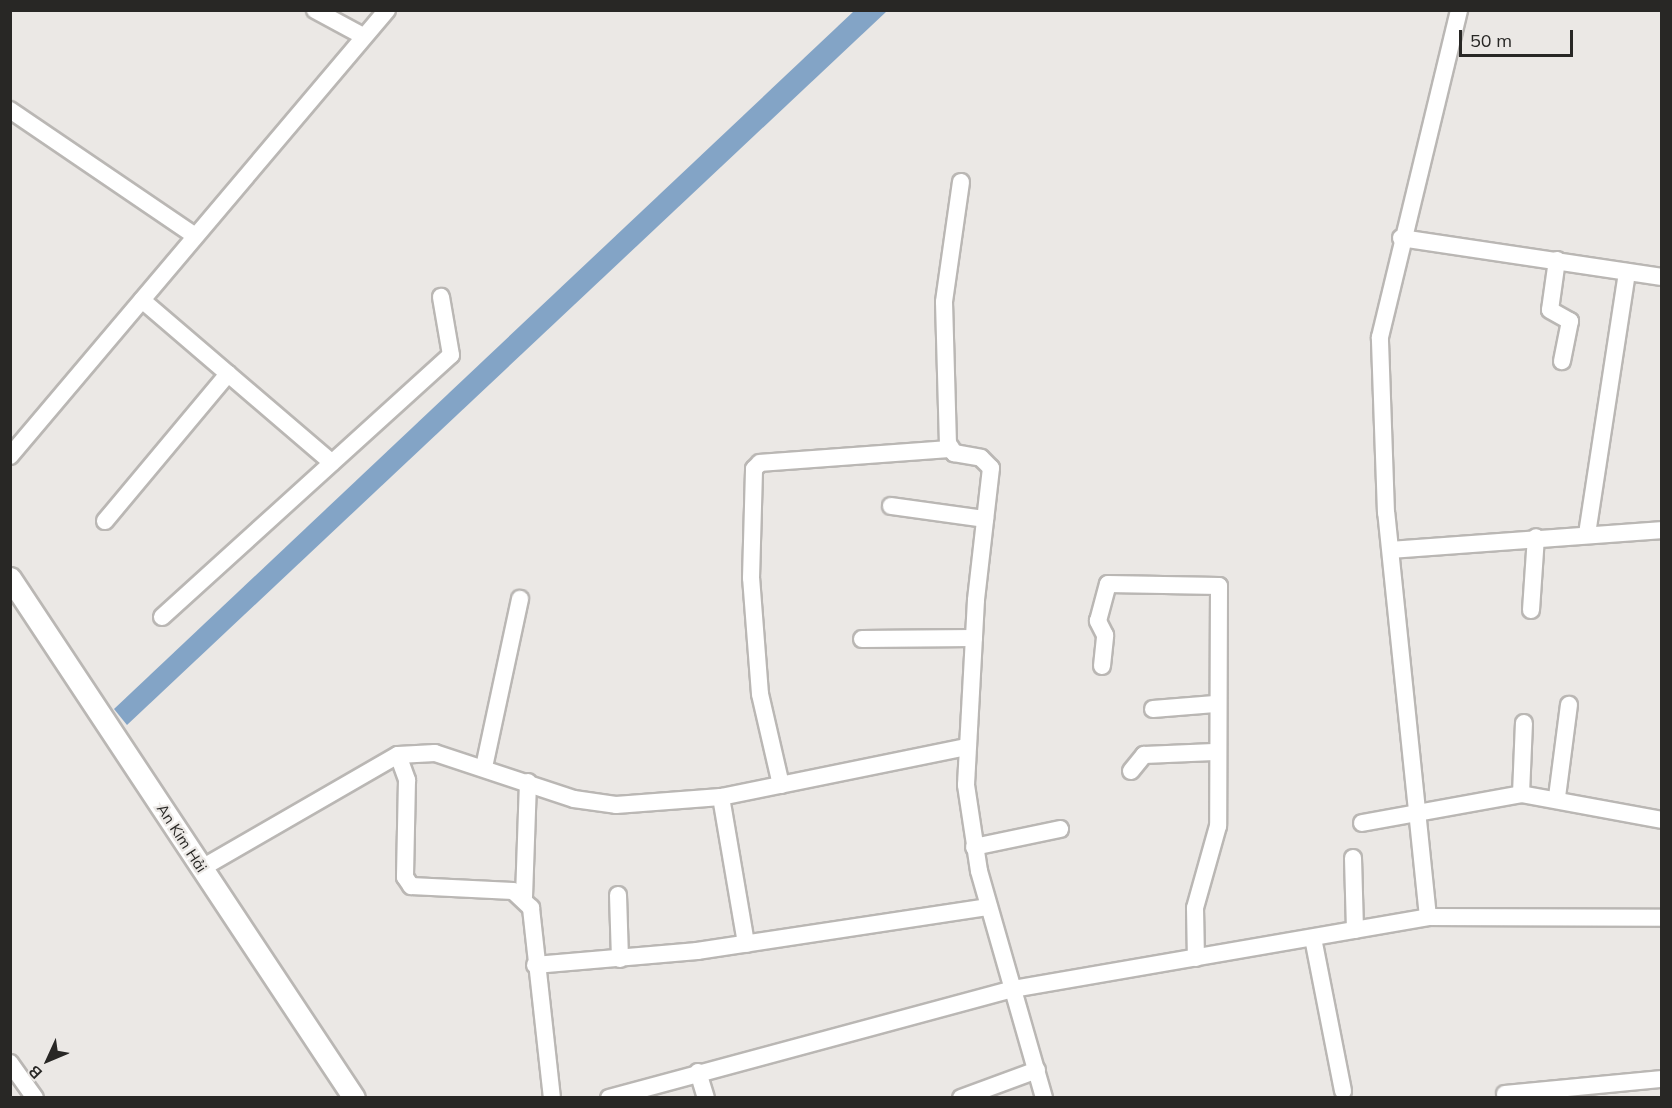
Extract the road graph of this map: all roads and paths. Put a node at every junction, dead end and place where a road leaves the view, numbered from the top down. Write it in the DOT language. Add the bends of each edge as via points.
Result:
graph roads {
  1 [pos="315,10"];
  2 [pos="387,10"];
  3 [pos="1459,10"];
  4 [pos="363,36"];
  5 [pos="10,110"];
  6 [pos="962,182"];
  7 [pos="194,235"];
  8 [pos="1401,238"];
  9 [pos="1557,260"];
  10 [pos="1627,272"];
  11 [pos="1662,277"];
  12 [pos="441,297"];
  13 [pos="142,300"];
  14 [pos="1562,362"];
  15 [pos="228,374"];
  16 [pos="951,449"];
  17 [pos="10,456"];
  18 [pos="332,463"];
  19 [pos="891,506"];
  20 [pos="985,519"];
  21 [pos="105,521"];
  22 [pos="1662,530"];
  23 [pos="1587,534"];
  24 [pos="1536,537"];
  25 [pos="1390,550"];
  26 [pos="10,578"];
  27 [pos="520,599"];
  28 [pos="1531,610"];
  29 [pos="162,617"];
  30 [pos="862,639"];
  31 [pos="974,639"];
  32 [pos="1102,666"];
  33 [pos="1215,704"];
  34 [pos="1569,705"];
  35 [pos="1153,709"];
  36 [pos="1524,723"];
  37 [pos="968,747"];
  38 [pos="1214,752"];
  39 [pos="398,755"];
  40 [pos="484,767"];
  41 [pos="1131,771"];
  42 [pos="528,782"];
  43 [pos="781,785"];
  44 [pos="1521,794"];
  45 [pos="721,797"];
  46 [pos="1557,797"];
  47 [pos="1418,813"];
  48 [pos="1662,820"];
  49 [pos="1362,823"];
  50 [pos="1060,829"];
  51 [pos="974,847"];
  52 [pos="1353,858"];
  53 [pos="202,868"];
  54 [pos="618,895"];
  55 [pos="524,897"];
  56 [pos="989,906"];
  57 [pos="1428,917"];
  58 [pos="1662,918"];
  59 [pos="1355,930"];
  60 [pos="1313,938"];
  61 [pos="746,944"];
  62 [pos="620,958"];
  63 [pos="1196,958"];
  64 [pos="535,965"];
  65 [pos="1013,988"];
  66 [pos="10,1063"];
  67 [pos="1037,1070"];
  68 [pos="698,1072"];
  69 [pos="1662,1079"];
  70 [pos="1343,1091"];
  71 [pos="1505,1094"];
  72 [pos="35,1098"];
  73 [pos="354,1098"];
  74 [pos="552,1098"];
  75 [pos="609,1098"];
  76 [pos="706,1098"];
  77 [pos="961,1098"];
  78 [pos="1044,1098"];
  1 -- 4 [label="street"];
  2 -- 4 [label="street"];
  3 -- 8 [label="street"];
  4 -- 7 [label="street"];
  5 -- 7 [label="street"];
  6 -- 16 [label="street" via="944,302"];
  7 -- 13 [label="street"];
  8 -- 9 [label="street"];
  8 -- 25 [label="street" via="1380,337"];
  9 -- 10 [label="street"];
  9 -- 14 [label="street" via="1550,310 1570,321"];
  10 -- 11 [label="street"];
  10 -- 23 [label="street"];
  12 -- 18 [label="street" via="452,355"];
  13 -- 15 [label="street"];
  13 -- 17 [label="street"];
  15 -- 18 [label="street"];
  15 -- 21 [label="street"];
  16 -- 20 [label="street" via="989,464"];
  16 -- 43 [label="street" via="760,463 754,469 751,578 760,694"];
  18 -- 29 [label="street"];
  19 -- 20 [label="street"];
  20 -- 31 [label="street"];
  22 -- 23 [label="street"];
  23 -- 24 [label="street"];
  24 -- 25 [label="street"];
  24 -- 28 [label="street"];
  25 -- 47 [label="street"];
  26 -- 53 [label="street, An Kim Hải"];
  27 -- 40 [label="street"];
  30 -- 31 [label="street"];
  31 -- 37 [label="street"];
  32 -- 33 [label="street" via="1105,635 1098,621 1108,584 1214,583 1221,593"];
  33 -- 35 [label="street"];
  33 -- 38 [label="street"];
  34 -- 46 [label="street"];
  36 -- 44 [label="street"];
  37 -- 43 [label="street"];
  37 -- 51 [label="street" via="966,785"];
  38 -- 41 [label="street" via="1144,755"];
  38 -- 63 [label="street" via="1218,826 1195,908"];
  39 -- 40 [label="street" via="435,753"];
  39 -- 53 [label="street"];
  39 -- 55 [label="street" via="407,780 405,877 411,886 513,891"];
  40 -- 42 [label="street"];
  42 -- 45 [label="street" via="597,804"];
  42 -- 55 [label="street"];
  43 -- 45 [label="street"];
  44 -- 46 [label="street"];
  44 -- 47 [label="street"];
  45 -- 61 [label="street"];
  46 -- 48 [label="street"];
  47 -- 49 [label="street"];
  47 -- 57 [label="street"];
  50 -- 51 [label="street"];
  51 -- 56 [label="street"];
  52 -- 59 [label="street"];
  53 -- 73 [label="street, An Kim Hải"];
  54 -- 62 [label="street"];
  55 -- 64 [label="street" via="531,908"];
  56 -- 61 [label="street"];
  56 -- 65 [label="street"];
  57 -- 58 [label="street"];
  57 -- 59 [label="street"];
  59 -- 60 [label="street"];
  60 -- 63 [label="street"];
  60 -- 70 [label="street"];
  61 -- 62 [label="street"];
  62 -- 64 [label="street"];
  63 -- 65 [label="street"];
  64 -- 74 [label="street"];
  65 -- 67 [label="street"];
  65 -- 68 [label="street"];
  66 -- 72 [label="street"];
  67 -- 77 [label="street"];
  67 -- 78 [label="street"];
  68 -- 75 [label="street"];
  68 -- 76 [label="street"];
  69 -- 71 [label="street"];
}
